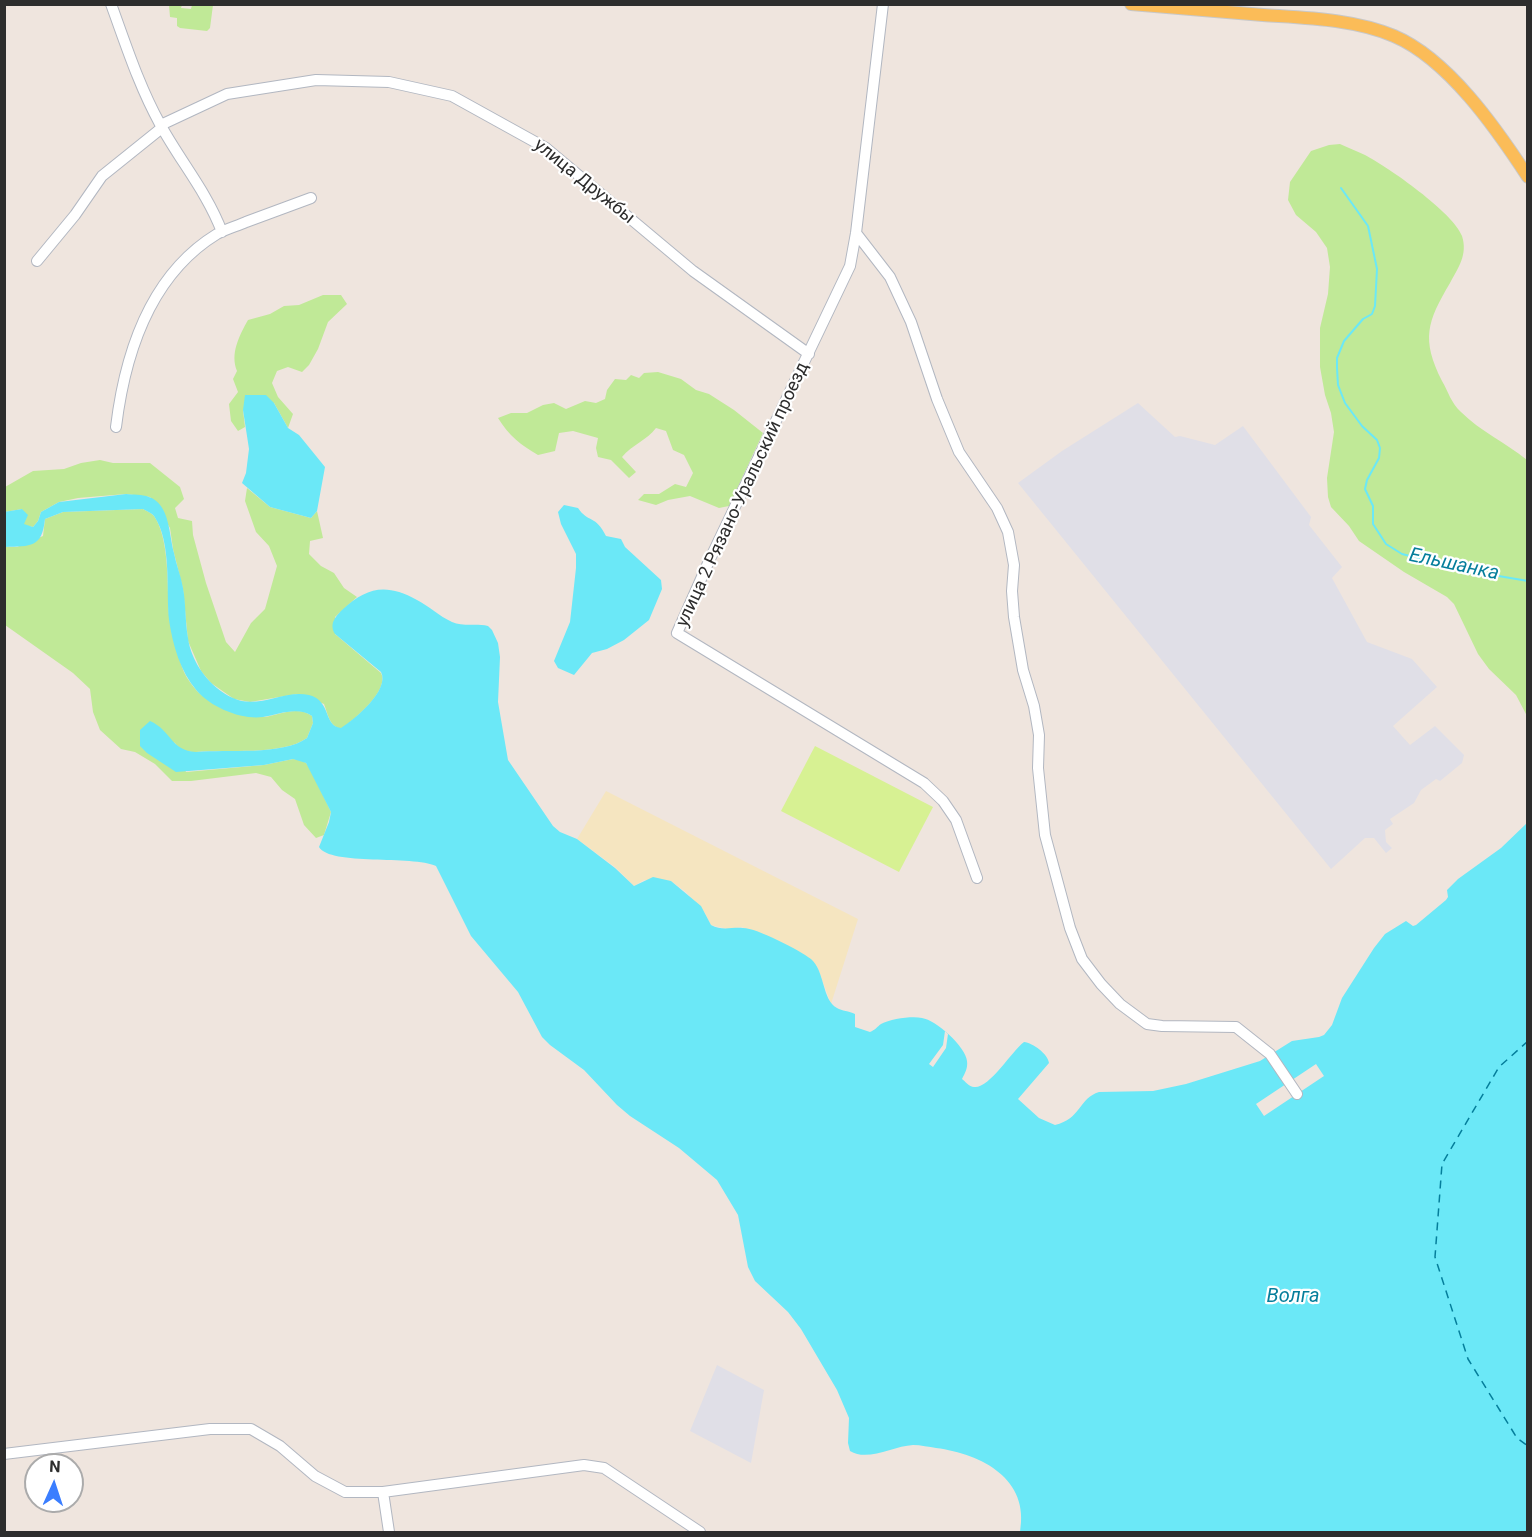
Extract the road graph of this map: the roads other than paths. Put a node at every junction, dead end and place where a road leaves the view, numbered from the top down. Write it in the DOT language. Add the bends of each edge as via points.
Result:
graph roads {
  1 [pos="111,4"];
  2 [pos="883,4"];
  3 [pos="1131,4"];
  4 [pos="162,127"];
  5 [pos="1527,177"];
  6 [pos="311,198"];
  7 [pos="222,232"];
  8 [pos="856,233"];
  9 [pos="37,261"];
  10 [pos="809,354"];
  11 [pos="116,427"];
  12 [pos="977,878"];
  13 [pos="1297,1094"];
  14 [pos="4,1454"];
  15 [pos="383,1492"];
  16 [pos="389,1533"];
  17 [pos="700,1533"];
  1 -- 4 [label="street" via="146,98"];
  2 -- 8 [label="street, улица 2 Рязано-Уральский проезд"];
  3 -- 5 [label="main road" via="1301,17 1356,25 1394,36 1447,74 1501,136"];
  4 -- 7 [label="street" via="213,209"];
  4 -- 9 [label="street, улица Дружбы" via="102,176"];
  4 -- 10 [label="street, улица Дружбы" via="227,94 316,80 389,82 452,96 546,148 693,271"];
  6 -- 7 [label="street"];
  7 -- 11 [label="street" via="183,262 150,303 131,349"];
  8 -- 10 [label="street, улица 2 Рязано-Уральский проезд" via="850,266"];
  8 -- 13 [label="street" via="890,277 911,322 958,452 997,508 1008,532 1014,565 1014,617 1039,735 1045,836 1082,959 1120,1004 1147,1024 1236,1027 1270,1054"];
  10 -- 12 [label="street, улица 2 Рязано-Уральский проезд" via="677,633 924,783 956,820"];
  14 -- 15 [label="street" via="210,1429 250,1429 280,1446 315,1476 345,1492"];
  15 -- 16 [label="street"];
  15 -- 17 [label="street" via="584,1465 604,1468"];
}
